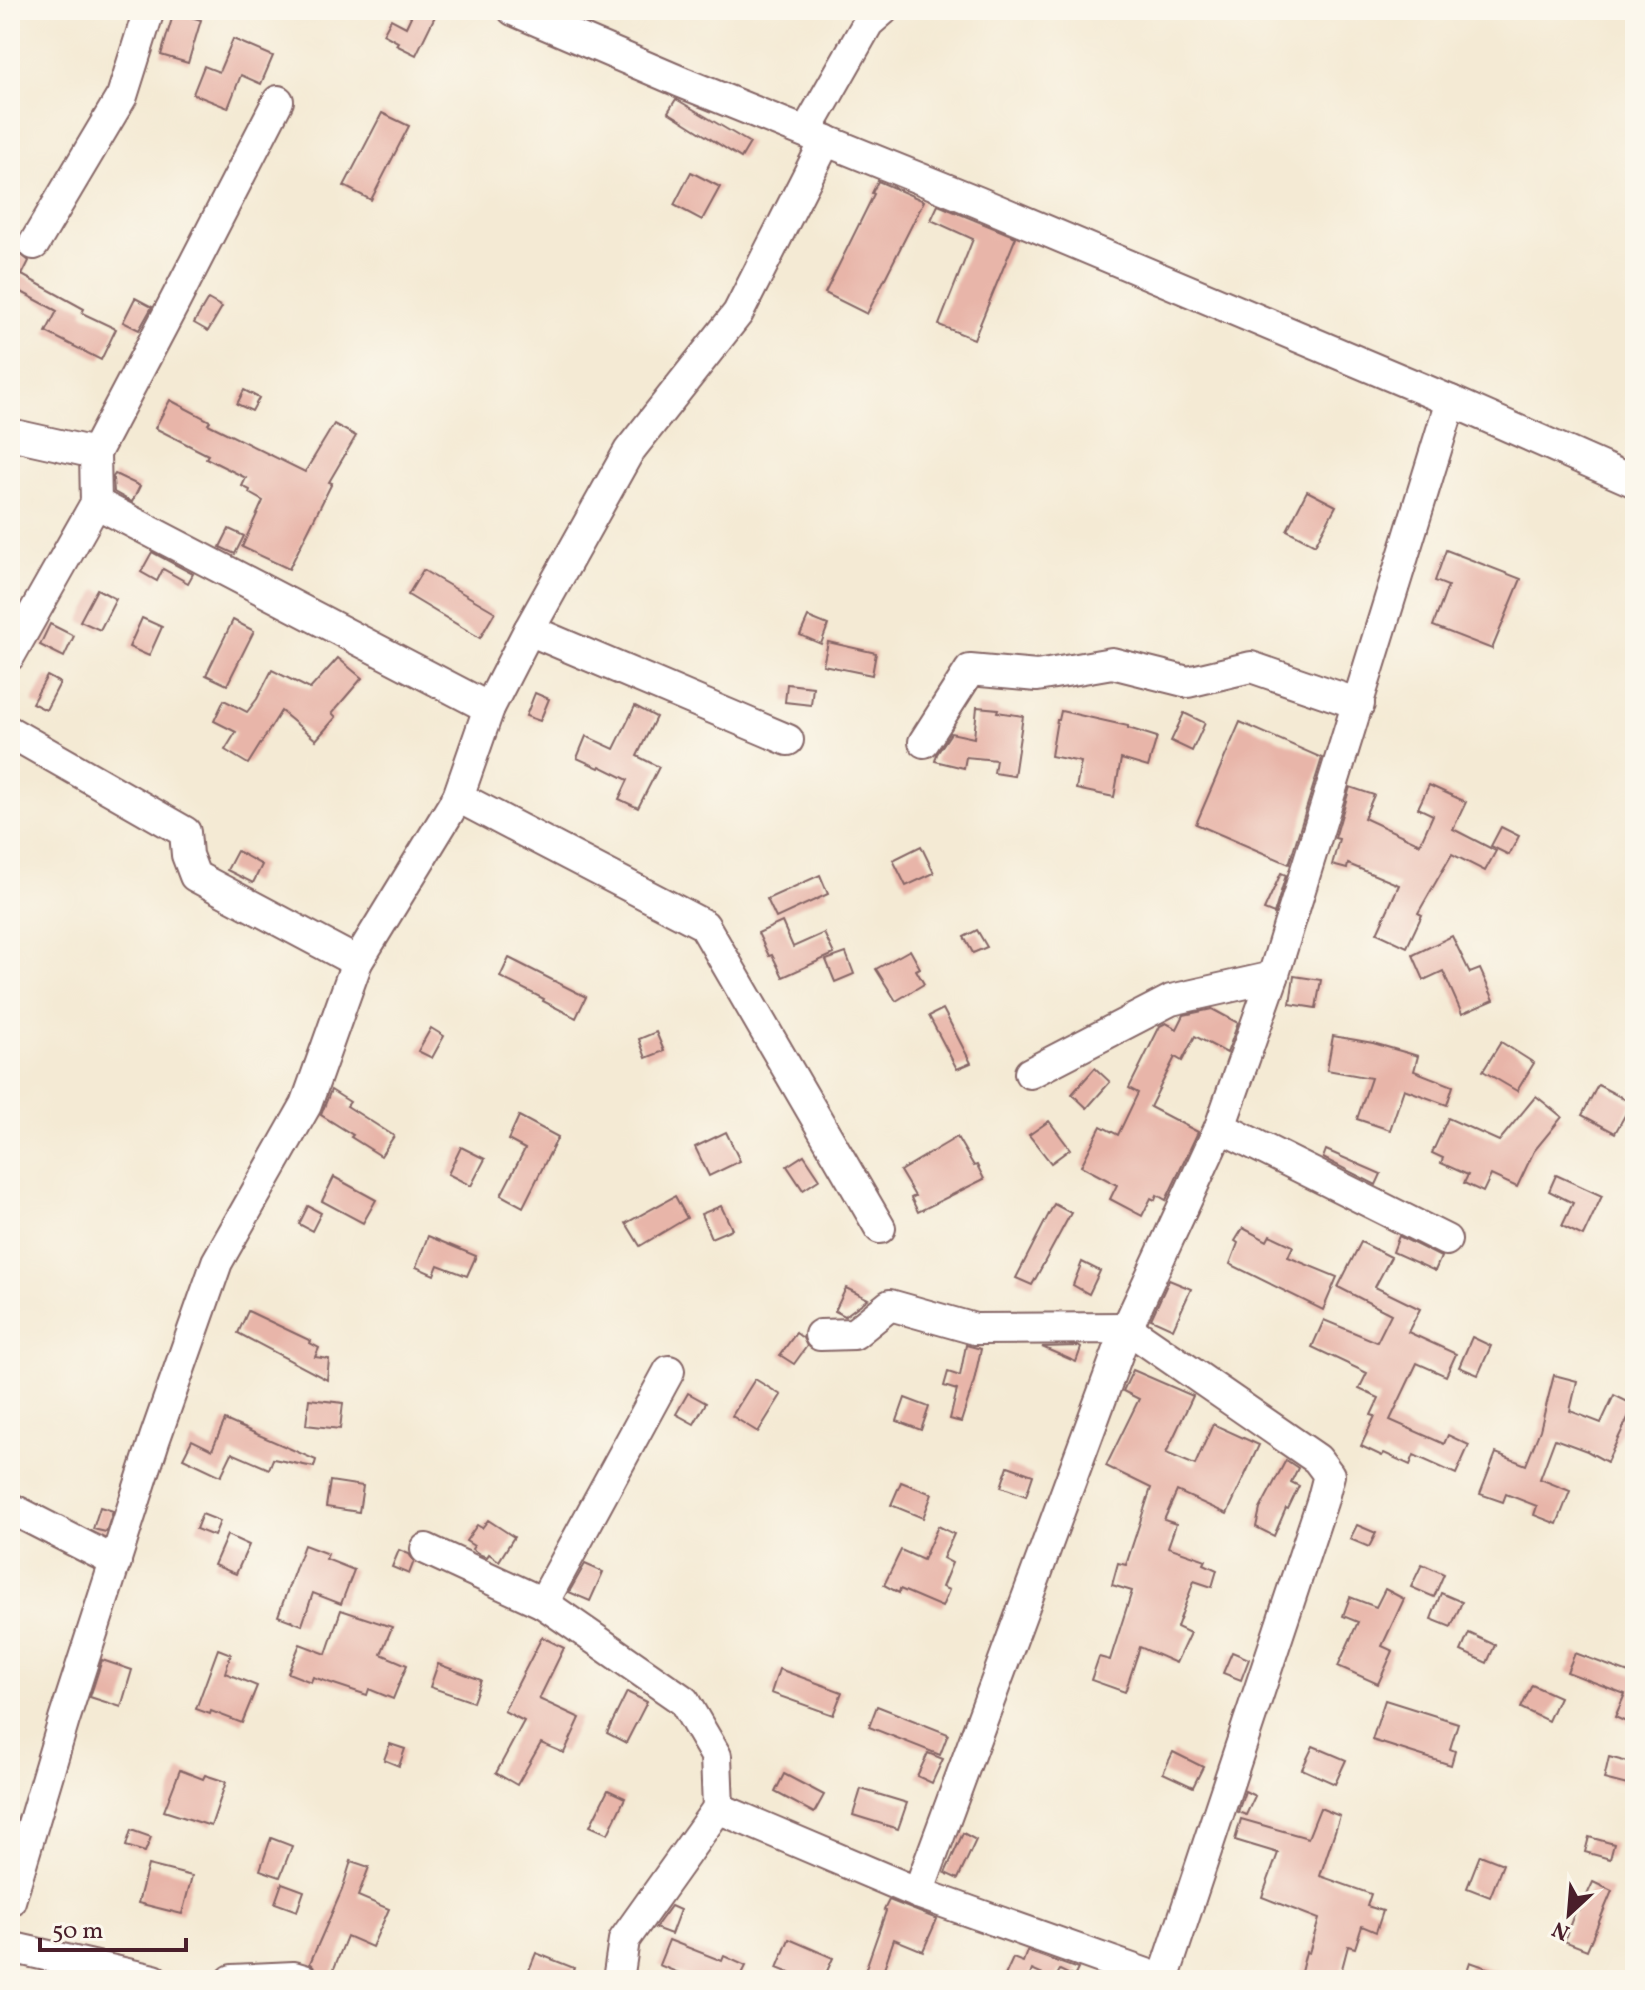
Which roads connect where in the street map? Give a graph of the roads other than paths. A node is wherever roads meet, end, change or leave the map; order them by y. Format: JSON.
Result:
{"nodes":[{"id":1,"x":149,"y":10,"type":"edge"},
{"id":2,"x":513,"y":10,"type":"edge"},
{"id":3,"x":873,"y":14,"type":"edge"},
{"id":4,"x":278,"y":101,"type":"dead end"},
{"id":5,"x":816,"y":136,"type":"junction"},
{"id":6,"x":34,"y":244,"type":"dead end"},
{"id":7,"x":1451,"y":401,"type":"junction"},
{"id":8,"x":10,"y":434,"type":"edge"},
{"id":9,"x":95,"y":453,"type":"junction"},
{"id":10,"x":1635,"y":482,"type":"edge"},
{"id":11,"x":96,"y":503,"type":"junction"},
{"id":12,"x":529,"y":630,"type":"junction"},
{"id":13,"x":10,"y":655,"type":"edge"},
{"id":14,"x":1359,"y":704,"type":"junction"},
{"id":15,"x":489,"y":708,"type":"junction"},
{"id":16,"x":10,"y":732,"type":"edge"},
{"id":17,"x":788,"y":740,"type":"dead end"},
{"id":18,"x":924,"y":742,"type":"dead end"},
{"id":19,"x":458,"y":797,"type":"junction"},
{"id":20,"x":357,"y":962,"type":"junction"},
{"id":21,"x":1273,"y":977,"type":"junction"},
{"id":22,"x":1030,"y":1073,"type":"dead end"},
{"id":23,"x":1220,"y":1127,"type":"junction"},
{"id":24,"x":880,"y":1228,"type":"dead end"},
{"id":25,"x":1446,"y":1240,"type":"dead end"},
{"id":26,"x":1127,"y":1328,"type":"junction"},
{"id":27,"x":820,"y":1335,"type":"dead end"},
{"id":28,"x":669,"y":1371,"type":"dead end"},
{"id":29,"x":10,"y":1508,"type":"edge"},
{"id":30,"x":426,"y":1549,"type":"dead end"},
{"id":31,"x":116,"y":1562,"type":"junction"},
{"id":32,"x":543,"y":1603,"type":"junction"},
{"id":33,"x":718,"y":1808,"type":"junction"},
{"id":34,"x":918,"y":1893,"type":"junction"},
{"id":35,"x":10,"y":1901,"type":"edge"},
{"id":36,"x":10,"y":1947,"type":"edge"},
{"id":37,"x":154,"y":1980,"type":"edge"},
{"id":38,"x":232,"y":1980,"type":"edge"},
{"id":39,"x":304,"y":1980,"type":"edge"},
{"id":40,"x":618,"y":1980,"type":"edge"},
{"id":41,"x":1163,"y":1980,"type":"edge"}],
"edges":[{"from":1,"to":6,"type":"street"},
{"from":2,"to":5,"type":"street"},
{"from":3,"to":5,"type":"street"},
{"from":4,"to":9,"type":"street"},
{"from":5,"to":7,"type":"street"},
{"from":5,"to":12,"type":"street"},
{"from":7,"to":10,"type":"street"},
{"from":7,"to":14,"type":"street"},
{"from":8,"to":9,"type":"street"},
{"from":9,"to":11,"type":"street"},
{"from":11,"to":13,"type":"street"},
{"from":11,"to":15,"type":"street"},
{"from":12,"to":15,"type":"street"},
{"from":12,"to":17,"type":"street"},
{"from":14,"to":18,"type":"street"},
{"from":14,"to":21,"type":"street"},
{"from":15,"to":19,"type":"street"},
{"from":16,"to":20,"type":"street"},
{"from":19,"to":20,"type":"street"},
{"from":19,"to":24,"type":"street"},
{"from":20,"to":31,"type":"street"},
{"from":21,"to":22,"type":"street"},
{"from":21,"to":23,"type":"street"},
{"from":23,"to":25,"type":"street"},
{"from":23,"to":26,"type":"street"},
{"from":26,"to":27,"type":"street"},
{"from":26,"to":34,"type":"street"},
{"from":26,"to":41,"type":"street"},
{"from":28,"to":32,"type":"street"},
{"from":29,"to":31,"type":"street"},
{"from":30,"to":32,"type":"street"},
{"from":31,"to":35,"type":"street"},
{"from":32,"to":33,"type":"street"},
{"from":33,"to":34,"type":"street"},
{"from":33,"to":40,"type":"street"},
{"from":34,"to":41,"type":"street"},
{"from":36,"to":37,"type":"street"},
{"from":38,"to":39,"type":"street"}]}
